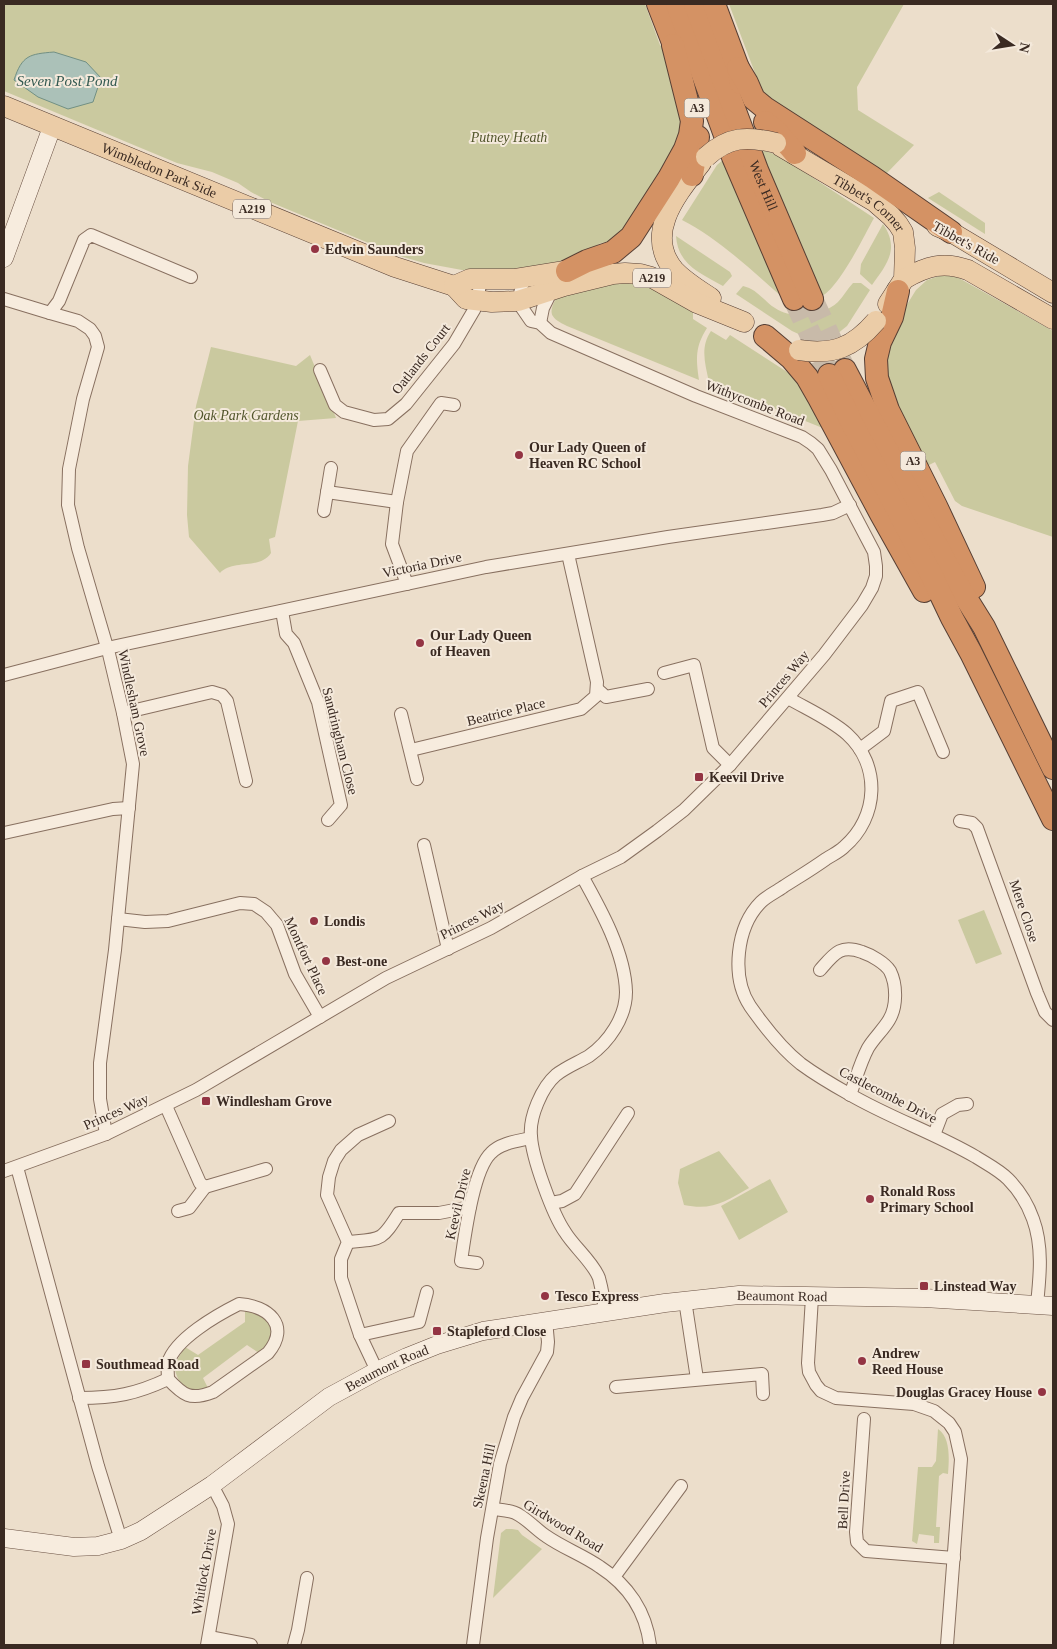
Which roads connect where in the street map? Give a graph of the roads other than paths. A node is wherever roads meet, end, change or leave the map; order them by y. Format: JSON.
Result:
{"nodes":[{"id":1,"x":658,"y":4,"type":"edge"},
{"id":2,"x":677,"y":4,"type":"edge"},
{"id":3,"x":695,"y":4,"type":"edge"},
{"id":4,"x":714,"y":4,"type":"edge"},
{"id":5,"x":673,"y":45,"type":"junction"},
{"id":6,"x":721,"y":71,"type":"junction"},
{"id":7,"x":4,"y":106,"type":"edge"},
{"id":8,"x":52,"y":127,"type":"junction"},
{"id":9,"x":786,"y":148,"type":"junction"},
{"id":10,"x":692,"y":175,"type":"junction"},
{"id":11,"x":875,"y":202,"type":"junction"},
{"id":12,"x":664,"y":220,"type":"junction"},
{"id":13,"x":951,"y":232,"type":"junction"},
{"id":14,"x":4,"y":258,"type":"edge"},
{"id":15,"x":567,"y":271,"type":"junction"},
{"id":16,"x":190,"y":276,"type":"dead end"},
{"id":17,"x":524,"y":278,"type":"junction"},
{"id":18,"x":481,"y":280,"type":"junction"},
{"id":19,"x":901,"y":285,"type":"junction"},
{"id":20,"x":454,"y":286,"type":"junction"},
{"id":21,"x":552,"y":290,"type":"junction"},
{"id":22,"x":1053,"y":293,"type":"edge"},
{"id":23,"x":4,"y":299,"type":"edge"},
{"id":24,"x":803,"y":299,"type":"tunnel mouth"},
{"id":25,"x":478,"y":301,"type":"junction"},
{"id":26,"x":518,"y":301,"type":"junction"},
{"id":27,"x":50,"y":313,"type":"junction"},
{"id":28,"x":1053,"y":318,"type":"edge"},
{"id":29,"x":744,"y":322,"type":"junction"},
{"id":30,"x":540,"y":324,"type":"junction"},
{"id":31,"x":766,"y":336,"type":"junction"},
{"id":32,"x":320,"y":370,"type":"dead end"},
{"id":33,"x":837,"y":372,"type":"tunnel mouth"},
{"id":34,"x":454,"y":405,"type":"dead end"},
{"id":35,"x":862,"y":422,"type":"junction"},
{"id":36,"x":331,"y":468,"type":"dead end"},
{"id":37,"x":327,"y":492,"type":"junction"},
{"id":38,"x":397,"y":502,"type":"junction"},
{"id":39,"x":850,"y":505,"type":"junction"},
{"id":40,"x":324,"y":511,"type":"dead end"},
{"id":41,"x":568,"y":554,"type":"junction"},
{"id":42,"x":407,"y":584,"type":"junction"},
{"id":43,"x":872,"y":588,"type":"joint"},
{"id":44,"x":282,"y":611,"type":"junction"},
{"id":45,"x":952,"y":618,"type":"junction"},
{"id":46,"x":984,"y":626,"type":"junction"},
{"id":47,"x":107,"y":648,"type":"junction"},
{"id":48,"x":664,"y":673,"type":"dead end"},
{"id":49,"x":4,"y":675,"type":"edge"},
{"id":50,"x":597,"y":689,"type":"junction"},
{"id":51,"x":648,"y":689,"type":"dead end"},
{"id":52,"x":788,"y":698,"type":"junction"},
{"id":53,"x":123,"y":713,"type":"junction"},
{"id":54,"x":401,"y":714,"type":"dead end"},
{"id":55,"x":860,"y":749,"type":"junction"},
{"id":56,"x":411,"y":750,"type":"junction"},
{"id":57,"x":943,"y":752,"type":"dead end"},
{"id":58,"x":730,"y":765,"type":"junction"},
{"id":59,"x":1053,"y":768,"type":"edge"},
{"id":60,"x":417,"y":779,"type":"dead end"},
{"id":61,"x":246,"y":781,"type":"dead end"},
{"id":62,"x":128,"y":808,"type":"junction"},
{"id":63,"x":1053,"y":819,"type":"edge"},
{"id":64,"x":328,"y":820,"type":"dead end"},
{"id":65,"x":960,"y":821,"type":"dead end"},
{"id":66,"x":4,"y":833,"type":"edge"},
{"id":67,"x":424,"y":845,"type":"dead end"},
{"id":68,"x":582,"y":876,"type":"junction"},
{"id":69,"x":118,"y":919,"type":"junction"},
{"id":70,"x":448,"y":949,"type":"junction"},
{"id":71,"x":820,"y":970,"type":"dead end"},
{"id":72,"x":320,"y":1017,"type":"junction"},
{"id":73,"x":1053,"y":1020,"type":"edge"},
{"id":74,"x":850,"y":1095,"type":"junction"},
{"id":75,"x":967,"y":1104,"type":"dead end"},
{"id":76,"x":166,"y":1106,"type":"junction"},
{"id":77,"x":628,"y":1114,"type":"dead end"},
{"id":78,"x":389,"y":1122,"type":"dead end"},
{"id":79,"x":106,"y":1134,"type":"junction"},
{"id":80,"x":934,"y":1136,"type":"junction"},
{"id":81,"x":531,"y":1138,"type":"junction"},
{"id":82,"x":17,"y":1167,"type":"junction"},
{"id":83,"x":266,"y":1169,"type":"dead end"},
{"id":84,"x":4,"y":1171,"type":"edge"},
{"id":85,"x":205,"y":1187,"type":"junction"},
{"id":86,"x":551,"y":1203,"type":"junction"},
{"id":87,"x":470,"y":1206,"type":"junction"},
{"id":88,"x":178,"y":1211,"type":"dead end"},
{"id":89,"x":348,"y":1242,"type":"junction"},
{"id":90,"x":477,"y":1264,"type":"dead end"},
{"id":91,"x":427,"y":1292,"type":"dead end"},
{"id":92,"x":812,"y":1297,"type":"junction"},
{"id":93,"x":685,"y":1300,"type":"junction"},
{"id":94,"x":1045,"y":1305,"type":"edge"},
{"id":95,"x":605,"y":1312,"type":"junction"},
{"id":96,"x":546,"y":1320,"type":"junction"},
{"id":97,"x":360,"y":1335,"type":"junction"},
{"id":98,"x":377,"y":1371,"type":"junction"},
{"id":99,"x":168,"y":1378,"type":"junction"},
{"id":100,"x":697,"y":1379,"type":"junction"},
{"id":101,"x":616,"y":1387,"type":"dead end"},
{"id":102,"x":763,"y":1394,"type":"dead end"},
{"id":103,"x":80,"y":1398,"type":"junction"},
{"id":104,"x":864,"y":1419,"type":"dead end"},
{"id":105,"x":212,"y":1485,"type":"junction"},
{"id":106,"x":681,"y":1486,"type":"dead end"},
{"id":107,"x":493,"y":1509,"type":"junction"},
{"id":108,"x":4,"y":1538,"type":"edge"},
{"id":109,"x":121,"y":1540,"type":"junction"},
{"id":110,"x":954,"y":1558,"type":"junction"},
{"id":111,"x":614,"y":1576,"type":"junction"},
{"id":112,"x":307,"y":1578,"type":"dead end"},
{"id":113,"x":208,"y":1641,"type":"edge"},
{"id":114,"x":251,"y":1645,"type":"edge"},
{"id":115,"x":294,"y":1645,"type":"edge"},
{"id":116,"x":473,"y":1645,"type":"edge"},
{"id":117,"x":650,"y":1645,"type":"edge"},
{"id":118,"x":947,"y":1645,"type":"edge"}],
"edges":[{"from":1,"to":5,"type":"highway","number":"A3"},
{"from":2,"to":6,"type":"highway","number":"A3"},
{"from":3,"to":6,"type":"highway","number":"A3"},
{"from":4,"to":6,"type":"highway","number":"A3"},
{"from":5,"to":10,"type":"highway","number":"A3"},
{"from":5,"to":15,"type":"highway","number":"A3"},
{"from":6,"to":9,"type":"highway","number":"A3"},
{"from":6,"to":13,"type":"highway"},
{"from":6,"to":24,"type":"highway","name":"West Hill","number":"A3"},
{"from":7,"to":8,"type":"main road","name":"Wimbledon Park Side","number":"A219"},
{"from":8,"to":14,"type":"street"},
{"from":8,"to":20,"type":"main road","name":"Wimbledon Park Side","number":"A219"},
{"from":9,"to":10,"type":"main road","name":"Tibbet's Corner","number":"A219","bridge":true},
{"from":9,"to":11,"type":"main road","name":"Tibbet's Corner","number":"A219"},
{"from":10,"to":12,"type":"main road","name":"Tibbet's Corner","number":"A219"},
{"from":11,"to":13,"type":"main road","name":"Tibbet's Ride","number":"A219"},
{"from":11,"to":19,"type":"main road","name":"Tibbet's Corner","number":"A219"},
{"from":12,"to":15,"type":"main road","number":"A219"},
{"from":12,"to":29,"type":"main road","number":"A219"},
{"from":13,"to":22,"type":"main road","name":"Tibbet's Ride","number":"A219"},
{"from":15,"to":17,"type":"main road","number":"A219"},
{"from":16,"to":27,"type":"street"},
{"from":17,"to":18,"type":"main road","number":"A219"},
{"from":17,"to":26,"type":"street"},
{"from":18,"to":20,"type":"main road","number":"A219"},
{"from":18,"to":25,"type":"street","name":"Oatlands Court"},
{"from":19,"to":28,"type":"main road","name":"Tibbet's Ride"},
{"from":19,"to":31,"type":"main road","number":"A219","bridge":true},
{"from":19,"to":46,"type":"highway","number":"A3"},
{"from":20,"to":25,"type":"main road","number":"A219"},
{"from":21,"to":26,"type":"main road","number":"A219"},
{"from":21,"to":29,"type":"main road","number":"A219"},
{"from":21,"to":30,"type":"street"},
{"from":23,"to":27,"type":"street","name":"Windlesham Grove"},
{"from":25,"to":26,"type":"main road","number":"A219"},
{"from":25,"to":32,"type":"street","name":"Oatlands Court"},
{"from":26,"to":30,"type":"street","name":"Withycombe Road"},
{"from":27,"to":47,"type":"street","name":"Windlesham Grove"},
{"from":29,"to":31,"type":"main road","number":"A219"},
{"from":30,"to":39,"type":"street","name":"Withycombe Road"},
{"from":31,"to":45,"type":"highway","number":"A3"},
{"from":33,"to":35,"type":"highway","number":"A3"},
{"from":34,"to":38,"type":"street"},
{"from":35,"to":45,"type":"highway","number":"A3"},
{"from":35,"to":46,"type":"highway","number":"A3"},
{"from":36,"to":37,"type":"street"},
{"from":37,"to":38,"type":"street"},
{"from":37,"to":40,"type":"street"},
{"from":38,"to":42,"type":"street"},
{"from":39,"to":41,"type":"street","name":"Victoria Drive"},
{"from":39,"to":43,"type":"street","name":"Withycombe Road"},
{"from":41,"to":42,"type":"street","name":"Victoria Drive"},
{"from":41,"to":50,"type":"street"},
{"from":42,"to":44,"type":"street","name":"Victoria Drive"},
{"from":43,"to":52,"type":"street","name":"Princes Way"},
{"from":44,"to":47,"type":"street","name":"Victoria Drive"},
{"from":44,"to":64,"type":"street","name":"Sandringham Close"},
{"from":45,"to":63,"type":"highway","number":"A3"},
{"from":46,"to":59,"type":"highway","number":"A3"},
{"from":47,"to":49,"type":"street","name":"Victoria Drive"},
{"from":47,"to":53,"type":"street","name":"Windlesham Grove"},
{"from":48,"to":58,"type":"street"},
{"from":50,"to":51,"type":"street"},
{"from":50,"to":56,"type":"street","name":"Beatrice Place"},
{"from":52,"to":55,"type":"street","name":"Castlecombe Drive"},
{"from":52,"to":58,"type":"street","name":"Princes Way"},
{"from":53,"to":61,"type":"street"},
{"from":53,"to":62,"type":"street","name":"Windlesham Grove"},
{"from":54,"to":56,"type":"street"},
{"from":55,"to":57,"type":"street"},
{"from":55,"to":74,"type":"street","name":"Castlecombe Drive"},
{"from":56,"to":60,"type":"street"},
{"from":58,"to":68,"type":"street","name":"Princes Way"},
{"from":62,"to":66,"type":"street"},
{"from":62,"to":69,"type":"street","name":"Windlesham Grove"},
{"from":65,"to":73,"type":"street","name":"Mere Close"},
{"from":67,"to":70,"type":"street"},
{"from":68,"to":70,"type":"street","name":"Princes Way"},
{"from":68,"to":81,"type":"street"},
{"from":69,"to":72,"type":"street","name":"Montfort Place"},
{"from":69,"to":79,"type":"street","name":"Windlesham Grove"},
{"from":70,"to":72,"type":"street","name":"Princes Way"},
{"from":71,"to":74,"type":"street"},
{"from":72,"to":76,"type":"street","name":"Princes Way"},
{"from":74,"to":80,"type":"street","name":"Castlecombe Drive"},
{"from":75,"to":80,"type":"street"},
{"from":76,"to":79,"type":"street","name":"Princes Way"},
{"from":76,"to":85,"type":"street"},
{"from":77,"to":86,"type":"street"},
{"from":78,"to":89,"type":"street"},
{"from":79,"to":82,"type":"street","name":"Princes Way"},
{"from":80,"to":94,"type":"street","name":"Castlecombe Drive"},
{"from":81,"to":86,"type":"street"},
{"from":81,"to":87,"type":"street","name":"Keevil Drive"},
{"from":82,"to":84,"type":"street","name":"Princes Way"},
{"from":82,"to":103,"type":"street"},
{"from":83,"to":85,"type":"street"},
{"from":85,"to":88,"type":"street"},
{"from":86,"to":95,"type":"street"},
{"from":87,"to":89,"type":"street"},
{"from":87,"to":90,"type":"street","name":"Keevil Drive"},
{"from":89,"to":97,"type":"street"},
{"from":91,"to":97,"type":"street"},
{"from":92,"to":93,"type":"street","name":"Beaumont Road"},
{"from":92,"to":94,"type":"street","name":"Beaumont Road"},
{"from":92,"to":110,"type":"street"},
{"from":93,"to":95,"type":"street","name":"Beaumont Road"},
{"from":93,"to":100,"type":"street"},
{"from":95,"to":96,"type":"street","name":"Beaumont Road"},
{"from":96,"to":98,"type":"street","name":"Beaumont Road"},
{"from":96,"to":107,"type":"street","name":"Skeena Hill"},
{"from":97,"to":98,"type":"street"},
{"from":98,"to":105,"type":"street","name":"Beaumont Road"},
{"from":99,"to":99,"type":"street"},
{"from":99,"to":103,"type":"street"},
{"from":100,"to":101,"type":"street"},
{"from":100,"to":102,"type":"street"},
{"from":103,"to":109,"type":"street"},
{"from":104,"to":110,"type":"street","name":"Bell Drive"},
{"from":105,"to":109,"type":"street","name":"Beaumont Road"},
{"from":105,"to":113,"type":"street","name":"Whitlock Drive"},
{"from":106,"to":111,"type":"street"},
{"from":107,"to":111,"type":"street","name":"Girdwood Road"},
{"from":107,"to":116,"type":"street","name":"Skeena Hill"},
{"from":108,"to":109,"type":"street","name":"Beaumont Road"},
{"from":110,"to":118,"type":"street"},
{"from":111,"to":117,"type":"street","name":"Girdwood Road"},
{"from":112,"to":115,"type":"street"},
{"from":113,"to":114,"type":"street","name":"Whitlock Drive"}]}
